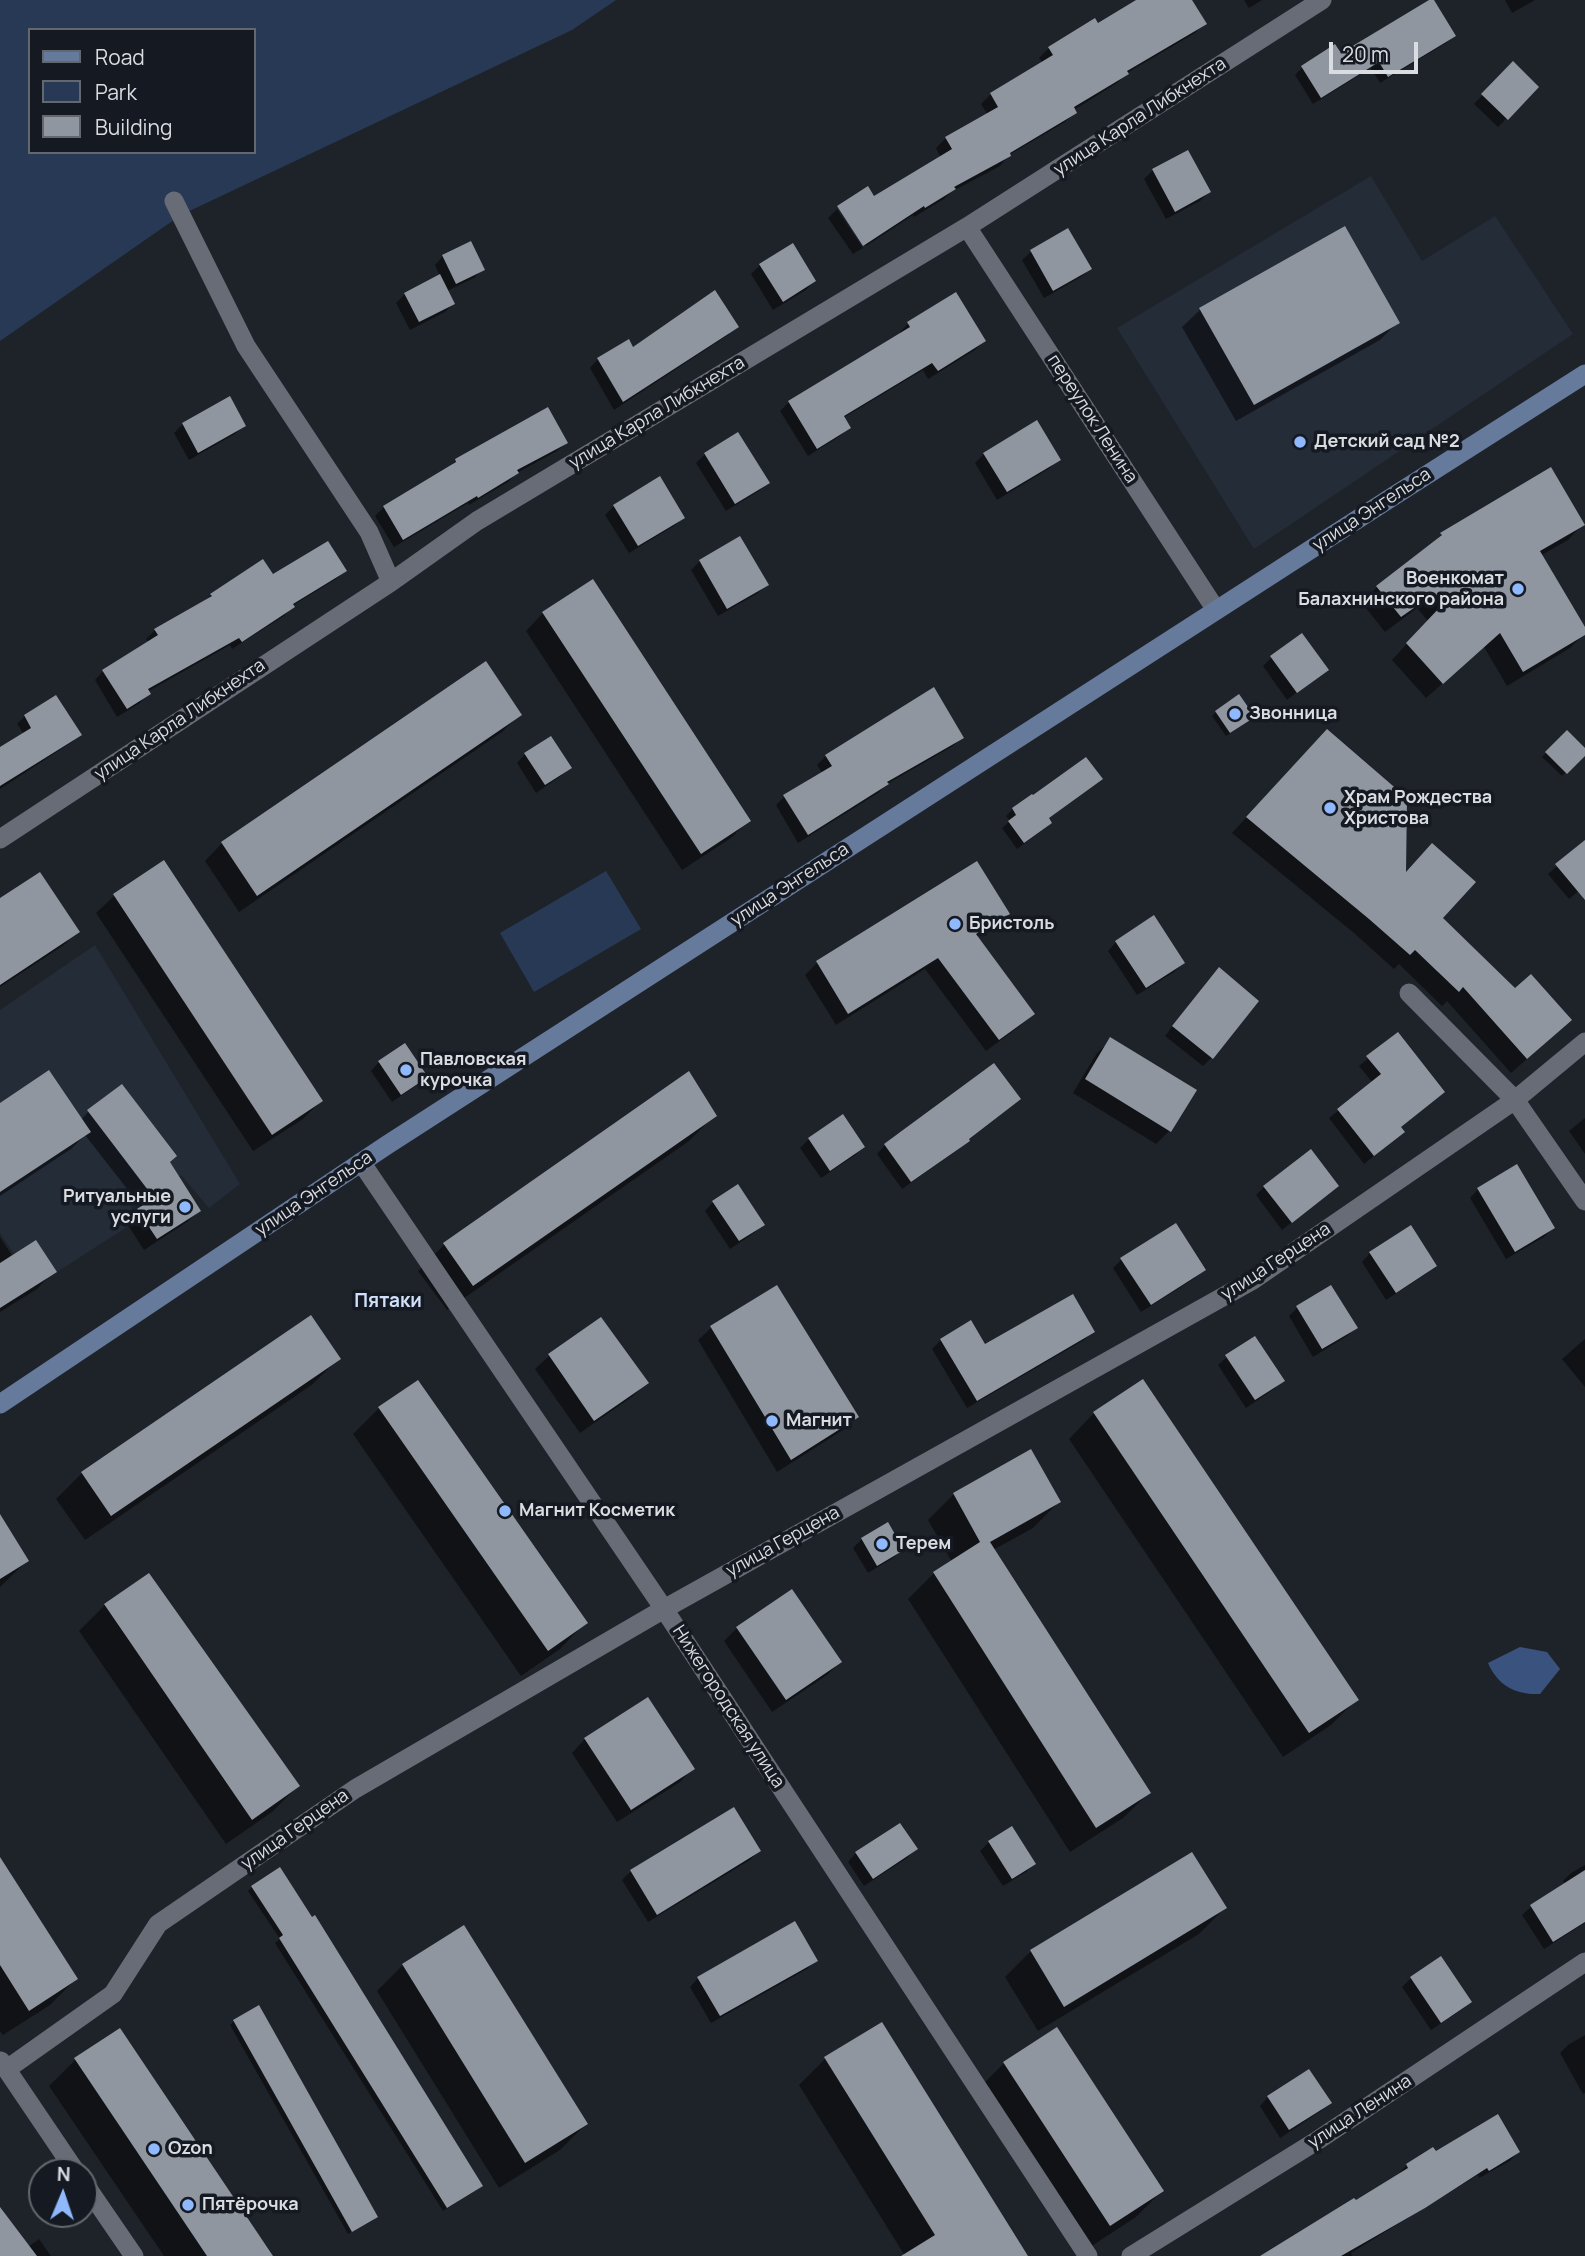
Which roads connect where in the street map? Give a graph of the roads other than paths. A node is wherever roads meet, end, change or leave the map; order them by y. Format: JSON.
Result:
{"nodes":[{"id":1,"x":1322,"y":0,"type":"edge"},
{"id":2,"x":174,"y":201,"type":"dead end"},
{"id":3,"x":967,"y":227,"type":"junction"},
{"id":4,"x":1585,"y":374,"type":"edge"},
{"id":5,"x":391,"y":582,"type":"junction"},
{"id":6,"x":1216,"y":610,"type":"junction"},
{"id":7,"x":0,"y":839,"type":"edge"},
{"id":8,"x":1409,"y":993,"type":"dead end"},
{"id":9,"x":1585,"y":1042,"type":"edge"},
{"id":10,"x":1515,"y":1100,"type":"junction"},
{"id":11,"x":361,"y":1163,"type":"junction"},
{"id":12,"x":1585,"y":1201,"type":"edge"},
{"id":13,"x":0,"y":1404,"type":"edge"},
{"id":14,"x":664,"y":1609,"type":"junction"},
{"id":15,"x":1585,"y":1962,"type":"edge"},
{"id":16,"x":3,"y":2065,"type":"edge"},
{"id":17,"x":66,"y":2158,"type":"edge"},
{"id":18,"x":98,"y":2203,"type":"edge"},
{"id":19,"x":134,"y":2256,"type":"edge"},
{"id":20,"x":1088,"y":2256,"type":"edge"},
{"id":21,"x":1131,"y":2256,"type":"edge"}],
"edges":[{"from":1,"to":3,"type":"street","name":"улица Карла Либкнехта"},
{"from":2,"to":5,"type":"street"},
{"from":3,"to":5,"type":"street","name":"улица Карла Либкнехта"},
{"from":3,"to":6,"type":"street","name":"переулок Ленина"},
{"from":4,"to":6,"type":"main road","name":"улица Энгельса"},
{"from":5,"to":7,"type":"street","name":"улица Карла Либкнехта"},
{"from":6,"to":11,"type":"main road","name":"улица Энгельса"},
{"from":8,"to":10,"type":"street"},
{"from":9,"to":10,"type":"street","name":"улица Герцена"},
{"from":10,"to":12,"type":"street"},
{"from":10,"to":14,"type":"street","name":"улица Герцена"},
{"from":11,"to":13,"type":"main road","name":"улица Энгельса"},
{"from":11,"to":14,"type":"street","name":"Нижегородская улица"},
{"from":14,"to":16,"type":"street","name":"улица Герцена"},
{"from":14,"to":20,"type":"street","name":"Нижегородская улица"},
{"from":15,"to":21,"type":"street","name":"улица Ленина"},
{"from":16,"to":17,"type":"street"},
{"from":18,"to":19,"type":"street"}]}
